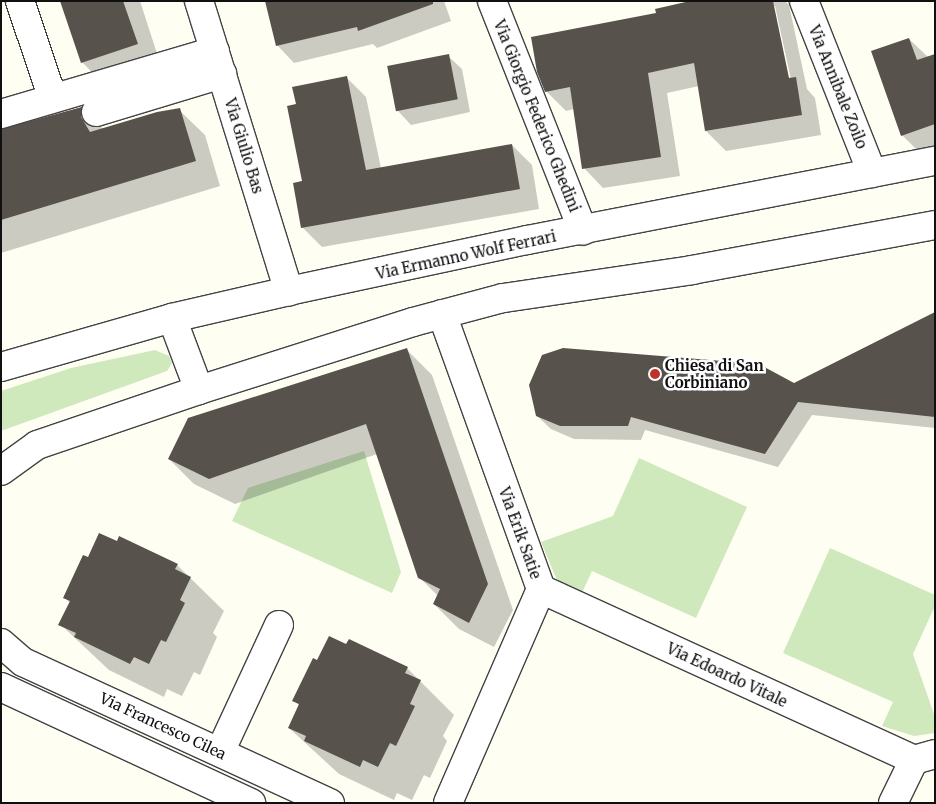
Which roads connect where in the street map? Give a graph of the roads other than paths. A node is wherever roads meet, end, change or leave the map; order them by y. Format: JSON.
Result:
{"nodes":[{"id":1,"x":20,"y":1,"type":"edge"},
{"id":2,"x":199,"y":1,"type":"edge"},
{"id":3,"x":492,"y":1,"type":"edge"},
{"id":4,"x":804,"y":1,"type":"edge"},
{"id":5,"x":218,"y":63,"type":"junction"},
{"id":6,"x":53,"y":99,"type":"junction"},
{"id":7,"x":96,"y":112,"type":"dead end"},
{"id":8,"x":1,"y":114,"type":"edge"},
{"id":9,"x":935,"y":161,"type":"edge"},
{"id":10,"x":872,"y":173,"type":"junction"},
{"id":11,"x":935,"y":225,"type":"edge"},
{"id":12,"x":583,"y":231,"type":"junction"},
{"id":13,"x":289,"y":291,"type":"junction"},
{"id":14,"x":442,"y":314,"type":"junction"},
{"id":15,"x":172,"y":318,"type":"junction"},
{"id":16,"x":1,"y":367,"type":"edge"},
{"id":17,"x":198,"y":390,"type":"junction"},
{"id":18,"x":1,"y":471,"type":"edge"},
{"id":19,"x":541,"y":589,"type":"junction"},
{"id":20,"x":279,"y":625,"type":"dead end"},
{"id":21,"x":1,"y":643,"type":"edge"},
{"id":22,"x":1,"y":687,"type":"edge"},
{"id":23,"x":220,"y":752,"type":"junction"},
{"id":24,"x":924,"y":757,"type":"edge"},
{"id":25,"x":251,"y":803,"type":"edge"},
{"id":26,"x":330,"y":803,"type":"edge"},
{"id":27,"x":448,"y":803,"type":"edge"},
{"id":28,"x":893,"y":803,"type":"edge"}],
"edges":[{"from":1,"to":6,"type":"street"},
{"from":2,"to":5,"type":"street","name":"Via Giulio Bas"},
{"from":3,"to":12,"type":"street","name":"Via Giorgio Federico Ghedini"},
{"from":4,"to":10,"type":"street","name":"Via Annibale Zoilo"},
{"from":5,"to":6,"type":"street"},
{"from":5,"to":7,"type":"street"},
{"from":5,"to":13,"type":"street","name":"Via Giulio Bas"},
{"from":6,"to":8,"type":"street"},
{"from":9,"to":10,"type":"street","name":"Via Ermanno Wolf Ferrari"},
{"from":10,"to":12,"type":"street","name":"Via Ermanno Wolf Ferrari"},
{"from":11,"to":14,"type":"street"},
{"from":12,"to":13,"type":"street","name":"Via Ermanno Wolf Ferrari"},
{"from":13,"to":15,"type":"street","name":"Via Ermanno Wolf Ferrari"},
{"from":14,"to":17,"type":"street"},
{"from":14,"to":19,"type":"street","name":"Via Erik Satie"},
{"from":15,"to":16,"type":"street","name":"Via Ermanno Wolf Ferrari"},
{"from":15,"to":17,"type":"street"},
{"from":17,"to":18,"type":"street"},
{"from":19,"to":24,"type":"street","name":"Via Edoardo Vitale"},
{"from":19,"to":27,"type":"street","name":"Via Erik Satie"},
{"from":20,"to":23,"type":"street"},
{"from":21,"to":23,"type":"street","name":"Via Francesco Cilea"},
{"from":22,"to":25,"type":"street"},
{"from":23,"to":26,"type":"street","name":"Via Francesco Cilea"},
{"from":24,"to":28,"type":"street"}]}
